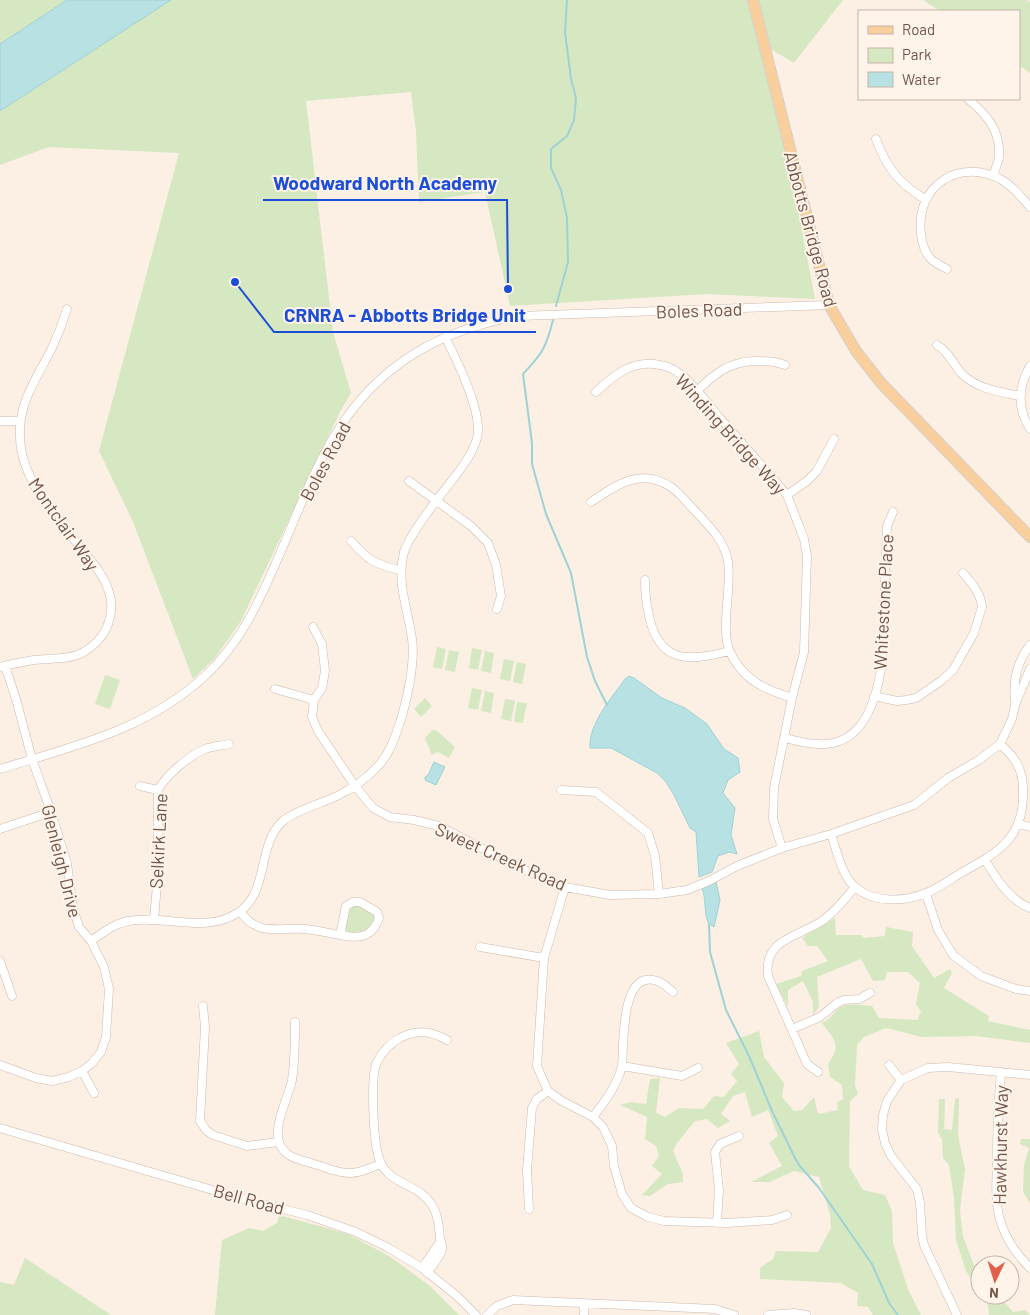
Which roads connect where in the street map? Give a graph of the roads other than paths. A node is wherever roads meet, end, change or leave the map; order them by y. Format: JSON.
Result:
{"nodes":[{"id":1,"x":753,"y":0,"type":"edge"},
{"id":2,"x":969,"y":100,"type":"edge"},
{"id":3,"x":876,"y":139,"type":"dead end"},
{"id":4,"x":993,"y":176,"type":"junction"},
{"id":5,"x":926,"y":200,"type":"junction"},
{"id":6,"x":1030,"y":207,"type":"edge"},
{"id":7,"x":947,"y":269,"type":"dead end"},
{"id":8,"x":829,"y":305,"type":"junction"},
{"id":9,"x":67,"y":309,"type":"dead end"},
{"id":10,"x":445,"y":337,"type":"junction"},
{"id":11,"x":937,"y":345,"type":"dead end"},
{"id":12,"x":785,"y":365,"type":"dead end"},
{"id":13,"x":1030,"y":366,"type":"edge"},
{"id":14,"x":698,"y":391,"type":"junction"},
{"id":15,"x":596,"y":392,"type":"dead end"},
{"id":16,"x":1020,"y":396,"type":"junction"},
{"id":17,"x":0,"y":421,"type":"edge"},
{"id":18,"x":20,"y":421,"type":"junction"},
{"id":19,"x":1030,"y":429,"type":"edge"},
{"id":20,"x":834,"y":439,"type":"dead end"},
{"id":21,"x":409,"y":481,"type":"dead end"},
{"id":22,"x":787,"y":495,"type":"junction"},
{"id":23,"x":436,"y":501,"type":"junction"},
{"id":24,"x":591,"y":502,"type":"dead end"},
{"id":25,"x":893,"y":512,"type":"dead end"},
{"id":26,"x":1030,"y":537,"type":"edge"},
{"id":27,"x":351,"y":541,"type":"dead end"},
{"id":28,"x":400,"y":570,"type":"junction"},
{"id":29,"x":963,"y":573,"type":"dead end"},
{"id":30,"x":645,"y":580,"type":"dead end"},
{"id":31,"x":497,"y":609,"type":"dead end"},
{"id":32,"x":313,"y":627,"type":"dead end"},
{"id":33,"x":1030,"y":645,"type":"edge"},
{"id":34,"x":729,"y":651,"type":"junction"},
{"id":35,"x":2,"y":667,"type":"edge"},
{"id":36,"x":1030,"y":669,"type":"edge"},
{"id":37,"x":275,"y":689,"type":"dead end"},
{"id":38,"x":874,"y":696,"type":"junction"},
{"id":39,"x":792,"y":698,"type":"junction"},
{"id":40,"x":314,"y":700,"type":"junction"},
{"id":41,"x":1015,"y":705,"type":"junction"},
{"id":42,"x":784,"y":738,"type":"junction"},
{"id":43,"x":229,"y":744,"type":"dead end"},
{"id":44,"x":1000,"y":744,"type":"junction"},
{"id":45,"x":32,"y":759,"type":"junction"},
{"id":46,"x":0,"y":769,"type":"edge"},
{"id":47,"x":140,"y":786,"type":"dead end"},
{"id":48,"x":355,"y":786,"type":"junction"},
{"id":49,"x":158,"y":790,"type":"junction"},
{"id":50,"x":561,"y":790,"type":"dead end"},
{"id":51,"x":51,"y":812,"type":"junction"},
{"id":52,"x":1019,"y":824,"type":"junction"},
{"id":53,"x":1030,"y":827,"type":"edge"},
{"id":54,"x":0,"y":829,"type":"edge"},
{"id":55,"x":831,"y":834,"type":"junction"},
{"id":56,"x":782,"y":848,"type":"junction"},
{"id":57,"x":985,"y":860,"type":"junction"},
{"id":58,"x":565,"y":887,"type":"junction"},
{"id":59,"x":855,"y":888,"type":"junction"},
{"id":60,"x":659,"y":894,"type":"junction"},
{"id":61,"x":926,"y":894,"type":"junction"},
{"id":62,"x":1030,"y":908,"type":"edge"},
{"id":63,"x":240,"y":911,"type":"junction"},
{"id":64,"x":154,"y":919,"type":"junction"},
{"id":65,"x":340,"y":935,"type":"junction"},
{"id":66,"x":91,"y":941,"type":"junction"},
{"id":67,"x":480,"y":947,"type":"dead end"},
{"id":68,"x":544,"y":958,"type":"junction"},
{"id":69,"x":0,"y":961,"type":"edge"},
{"id":70,"x":1030,"y":991,"type":"edge"},
{"id":71,"x":673,"y":992,"type":"dead end"},
{"id":72,"x":870,"y":993,"type":"dead end"},
{"id":73,"x":12,"y":996,"type":"dead end"},
{"id":74,"x":203,"y":1006,"type":"dead end"},
{"id":75,"x":295,"y":1022,"type":"dead end"},
{"id":76,"x":792,"y":1029,"type":"junction"},
{"id":77,"x":447,"y":1040,"type":"dead end"},
{"id":78,"x":0,"y":1065,"type":"edge"},
{"id":79,"x":889,"y":1065,"type":"dead end"},
{"id":80,"x":622,"y":1066,"type":"junction"},
{"id":81,"x":698,"y":1068,"type":"dead end"},
{"id":82,"x":82,"y":1072,"type":"junction"},
{"id":83,"x":818,"y":1072,"type":"dead end"},
{"id":84,"x":1001,"y":1072,"type":"junction"},
{"id":85,"x":1030,"y":1075,"type":"edge"},
{"id":86,"x":901,"y":1080,"type":"junction"},
{"id":87,"x":548,"y":1091,"type":"junction"},
{"id":88,"x":94,"y":1093,"type":"dead end"},
{"id":89,"x":593,"y":1117,"type":"junction"},
{"id":90,"x":0,"y":1128,"type":"edge"},
{"id":91,"x":739,"y":1136,"type":"dead end"},
{"id":92,"x":278,"y":1142,"type":"junction"},
{"id":93,"x":381,"y":1164,"type":"junction"},
{"id":94,"x":529,"y":1209,"type":"dead end"},
{"id":95,"x":787,"y":1215,"type":"dead end"},
{"id":96,"x":717,"y":1223,"type":"junction"},
{"id":97,"x":1030,"y":1268,"type":"edge"},
{"id":98,"x":425,"y":1270,"type":"junction"},
{"id":99,"x":584,"y":1303,"type":"junction"},
{"id":100,"x":476,"y":1315,"type":"edge"},
{"id":101,"x":487,"y":1315,"type":"edge"},
{"id":102,"x":584,"y":1315,"type":"edge"},
{"id":103,"x":734,"y":1315,"type":"edge"},
{"id":104,"x":768,"y":1315,"type":"edge"},
{"id":105,"x":806,"y":1315,"type":"edge"},
{"id":106,"x":957,"y":1315,"type":"edge"}],
"edges":[{"from":1,"to":8,"type":"main road","name":"Abbotts Bridge Road"},
{"from":2,"to":4,"type":"street"},
{"from":3,"to":5,"type":"street"},
{"from":4,"to":5,"type":"street"},
{"from":4,"to":6,"type":"street"},
{"from":5,"to":7,"type":"street"},
{"from":8,"to":10,"type":"street","name":"Boles Road"},
{"from":8,"to":26,"type":"main road","name":"Abbotts Bridge Road"},
{"from":9,"to":18,"type":"street","name":"Montclair Way"},
{"from":10,"to":23,"type":"street"},
{"from":10,"to":45,"type":"street","name":"Boles Road"},
{"from":11,"to":16,"type":"street"},
{"from":12,"to":14,"type":"street"},
{"from":13,"to":16,"type":"street"},
{"from":14,"to":15,"type":"street","name":"Winding Bridge Way"},
{"from":14,"to":22,"type":"street","name":"Winding Bridge Way"},
{"from":16,"to":19,"type":"street"},
{"from":17,"to":18,"type":"street"},
{"from":18,"to":35,"type":"street","name":"Montclair Way"},
{"from":20,"to":22,"type":"street"},
{"from":21,"to":23,"type":"street"},
{"from":22,"to":39,"type":"street","name":"Winding Bridge Way"},
{"from":23,"to":28,"type":"street"},
{"from":23,"to":31,"type":"street"},
{"from":24,"to":34,"type":"street"},
{"from":25,"to":38,"type":"street","name":"Whitestone Place"},
{"from":27,"to":28,"type":"street"},
{"from":28,"to":48,"type":"street"},
{"from":29,"to":38,"type":"street"},
{"from":30,"to":34,"type":"street"},
{"from":32,"to":40,"type":"street","name":"Sweet Creek Road"},
{"from":33,"to":41,"type":"street","name":"Sweet Creek Road"},
{"from":34,"to":39,"type":"street"},
{"from":35,"to":45,"type":"street","name":"Glenleigh Drive"},
{"from":36,"to":41,"type":"street","name":"Sweet Creek Road"},
{"from":37,"to":40,"type":"street"},
{"from":38,"to":42,"type":"street","name":"Whitestone Place"},
{"from":39,"to":42,"type":"street","name":"Winding Bridge Way"},
{"from":40,"to":48,"type":"street","name":"Sweet Creek Road"},
{"from":41,"to":44,"type":"street","name":"Sweet Creek Road"},
{"from":42,"to":56,"type":"street","name":"Winding Bridge Way"},
{"from":43,"to":49,"type":"street","name":"Selkirk Lane"},
{"from":44,"to":52,"type":"street"},
{"from":44,"to":55,"type":"street","name":"Sweet Creek Road"},
{"from":45,"to":46,"type":"street","name":"Boles Road"},
{"from":45,"to":51,"type":"street","name":"Glenleigh Drive"},
{"from":47,"to":49,"type":"street"},
{"from":48,"to":58,"type":"street","name":"Sweet Creek Road"},
{"from":48,"to":63,"type":"street"},
{"from":49,"to":64,"type":"street","name":"Selkirk Lane"},
{"from":50,"to":60,"type":"street"},
{"from":51,"to":54,"type":"street"},
{"from":51,"to":66,"type":"street","name":"Glenleigh Drive"},
{"from":52,"to":53,"type":"street"},
{"from":52,"to":57,"type":"street"},
{"from":55,"to":56,"type":"street","name":"Sweet Creek Road"},
{"from":55,"to":59,"type":"street"},
{"from":56,"to":60,"type":"street","name":"Sweet Creek Road"},
{"from":57,"to":61,"type":"street"},
{"from":57,"to":62,"type":"street"},
{"from":58,"to":60,"type":"street","name":"Sweet Creek Road"},
{"from":58,"to":68,"type":"street"},
{"from":59,"to":61,"type":"street"},
{"from":59,"to":76,"type":"street"},
{"from":61,"to":70,"type":"street"},
{"from":63,"to":64,"type":"street"},
{"from":63,"to":65,"type":"street"},
{"from":64,"to":66,"type":"street"},
{"from":65,"to":65,"type":"street"},
{"from":66,"to":82,"type":"street","name":"Glenleigh Drive"},
{"from":67,"to":68,"type":"street"},
{"from":68,"to":87,"type":"street"},
{"from":69,"to":73,"type":"street"},
{"from":71,"to":80,"type":"street"},
{"from":72,"to":76,"type":"street"},
{"from":74,"to":92,"type":"street"},
{"from":75,"to":92,"type":"street"},
{"from":76,"to":83,"type":"street"},
{"from":77,"to":93,"type":"street"},
{"from":78,"to":82,"type":"street","name":"Glenleigh Drive"},
{"from":79,"to":86,"type":"street"},
{"from":80,"to":81,"type":"street"},
{"from":80,"to":89,"type":"street"},
{"from":82,"to":88,"type":"street"},
{"from":84,"to":85,"type":"street"},
{"from":84,"to":86,"type":"street"},
{"from":84,"to":97,"type":"street","name":"Hawkhurst Way"},
{"from":86,"to":106,"type":"street"},
{"from":87,"to":89,"type":"street"},
{"from":87,"to":94,"type":"street"},
{"from":89,"to":96,"type":"street"},
{"from":90,"to":98,"type":"street","name":"Bell Road"},
{"from":91,"to":96,"type":"street"},
{"from":92,"to":93,"type":"street"},
{"from":93,"to":98,"type":"street"},
{"from":95,"to":96,"type":"street"},
{"from":98,"to":100,"type":"street","name":"Bell Road"},
{"from":99,"to":101,"type":"street"},
{"from":99,"to":102,"type":"street"},
{"from":99,"to":103,"type":"street"},
{"from":104,"to":105,"type":"street"}]}
